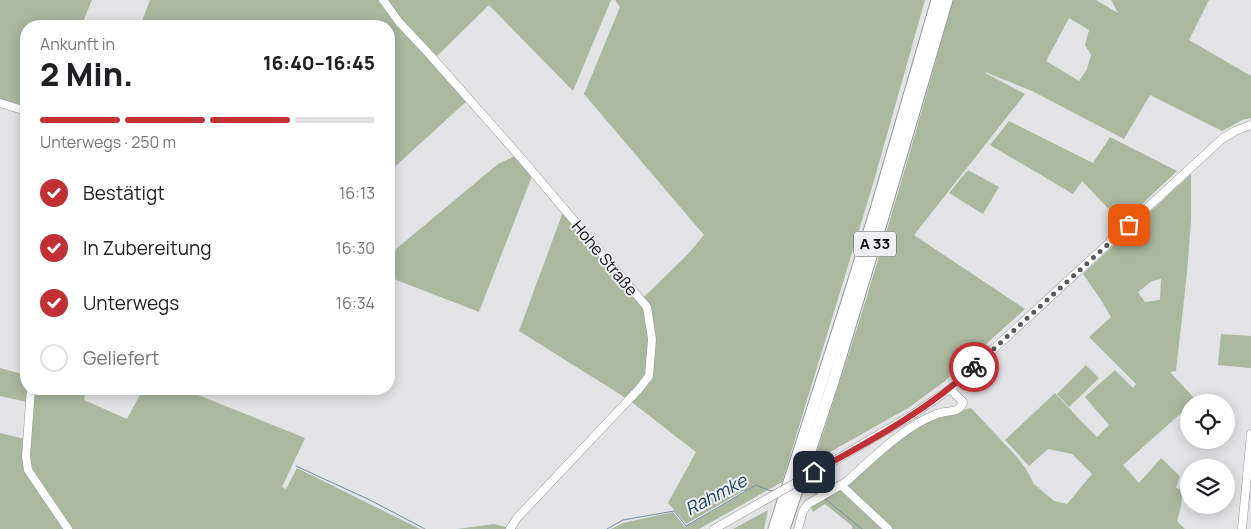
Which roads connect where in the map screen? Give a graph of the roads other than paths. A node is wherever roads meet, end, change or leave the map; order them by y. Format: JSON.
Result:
{"nodes":[{"id":1,"x":382,"y":0,"type":"edge"},
{"id":2,"x":937,"y":0,"type":"edge"},
{"id":3,"x":947,"y":0,"type":"edge"},
{"id":4,"x":0,"y":104,"type":"edge"},
{"id":5,"x":20,"y":109,"type":"edge"},
{"id":6,"x":1251,"y":125,"type":"edge"},
{"id":7,"x":950,"y":389,"type":"junction"},
{"id":8,"x":31,"y":395,"type":"edge"},
{"id":9,"x":1251,"y":434,"type":"edge"},
{"id":10,"x":841,"y":485,"type":"junction"},
{"id":11,"x":792,"y":490,"type":"junction"},
{"id":12,"x":68,"y":529,"type":"edge"},
{"id":13,"x":510,"y":529,"type":"edge"},
{"id":14,"x":714,"y":529,"type":"edge"},
{"id":15,"x":774,"y":529,"type":"edge"},
{"id":16,"x":784,"y":529,"type":"edge"},
{"id":17,"x":798,"y":529,"type":"edge"},
{"id":18,"x":888,"y":529,"type":"edge"},
{"id":19,"x":1242,"y":529,"type":"edge"}],
"edges":[{"from":1,"to":13,"type":"street","name":"Hohe Straße"},
{"from":2,"to":11,"type":"highway","number":"A 33"},
{"from":3,"to":11,"type":"highway","number":"A 33"},
{"from":4,"to":5,"type":"street"},
{"from":6,"to":7,"type":"street"},
{"from":7,"to":10,"type":"street"},
{"from":7,"to":14,"type":"street","bridge":true},
{"from":8,"to":12,"type":"street"},
{"from":9,"to":19,"type":"street"},
{"from":10,"to":17,"type":"street"},
{"from":10,"to":18,"type":"street"},
{"from":11,"to":15,"type":"highway","number":"A 33"},
{"from":11,"to":16,"type":"highway","number":"A 33"}]}
